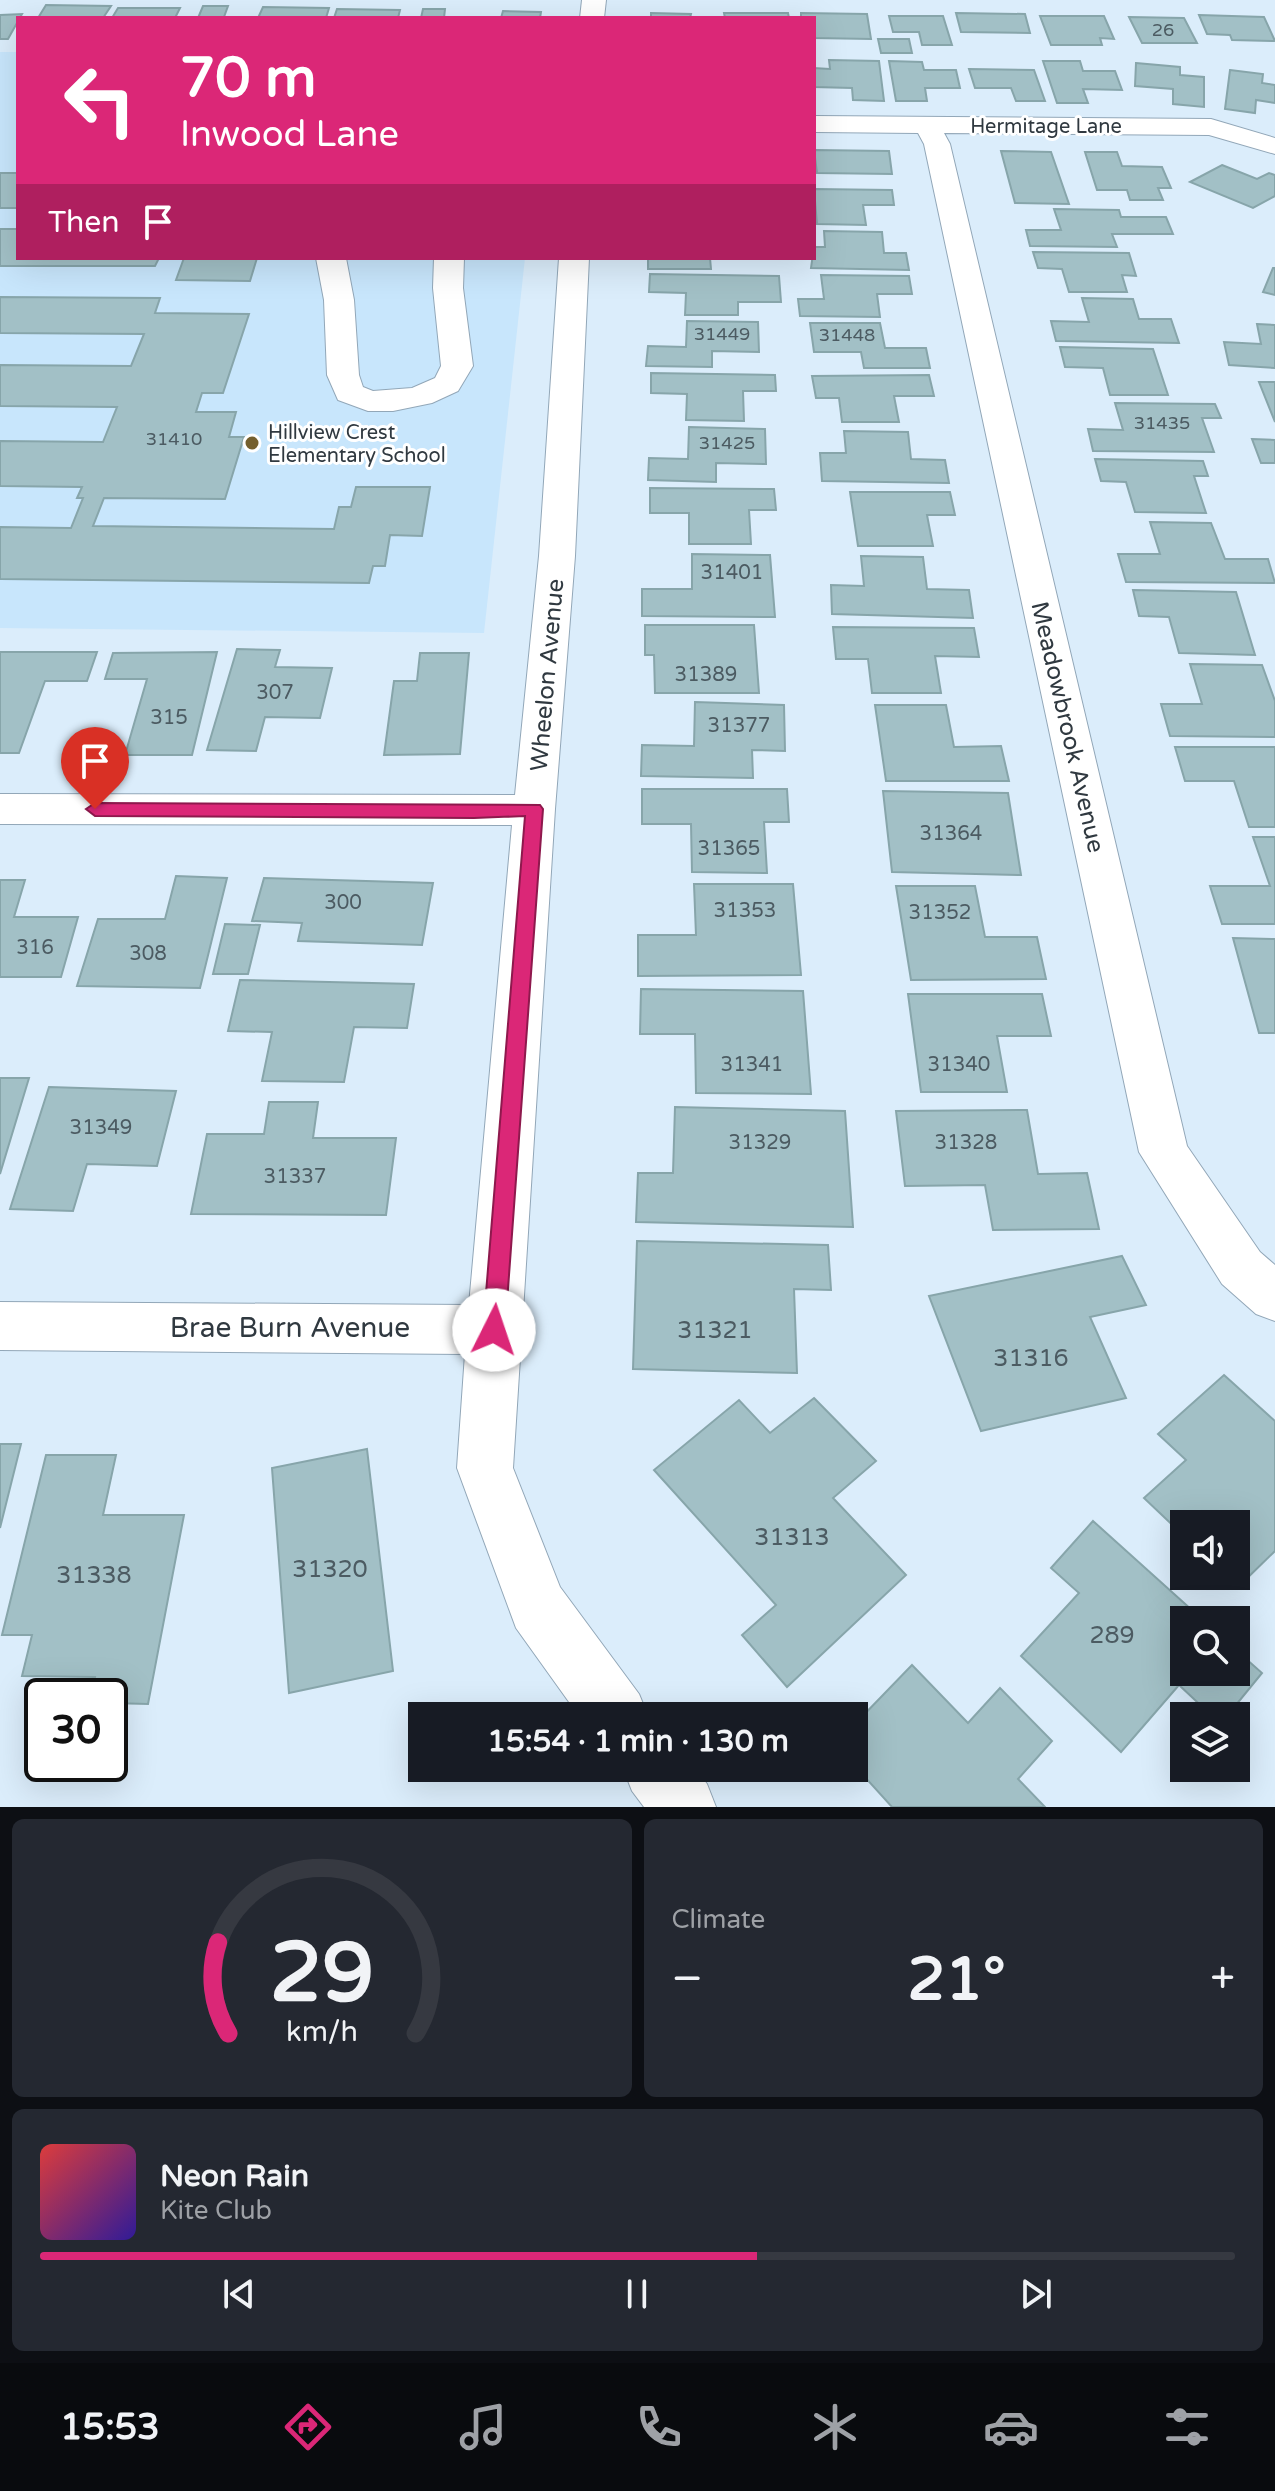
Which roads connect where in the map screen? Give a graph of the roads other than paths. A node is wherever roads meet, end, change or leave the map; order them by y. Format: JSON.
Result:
{"nodes":[{"id":1,"x":816,"y":124,"type":"edge"},
{"id":2,"x":927,"y":125,"type":"junction"},
{"id":3,"x":1275,"y":146,"type":"edge"},
{"id":4,"x":331,"y":260,"type":"edge"},
{"id":5,"x":449,"y":260,"type":"edge"},
{"id":6,"x":574,"y":260,"type":"edge"},
{"id":7,"x":0,"y":809,"type":"edge"},
{"id":8,"x":534,"y":809,"type":"junction"},
{"id":9,"x":1275,"y":1297,"type":"edge"},
{"id":10,"x":0,"y":1326,"type":"edge"},
{"id":11,"x":494,"y":1330,"type":"junction"},
{"id":12,"x":607,"y":1702,"type":"edge"},
{"id":13,"x":665,"y":1782,"type":"edge"},
{"id":14,"x":684,"y":1807,"type":"edge"}],
"edges":[{"from":1,"to":2,"type":"street","name":"Hermitage Lane"},
{"from":2,"to":3,"type":"street","name":"Hermitage Lane"},
{"from":2,"to":9,"type":"street","name":"Meadowbrook Avenue"},
{"from":4,"to":5,"type":"street"},
{"from":6,"to":8,"type":"street","name":"Wheelon Avenue"},
{"from":7,"to":8,"type":"street"},
{"from":8,"to":11,"type":"street","name":"Wheelon Avenue"},
{"from":10,"to":11,"type":"street","name":"Brae Burn Avenue"},
{"from":11,"to":12,"type":"street"},
{"from":13,"to":14,"type":"street"}]}
